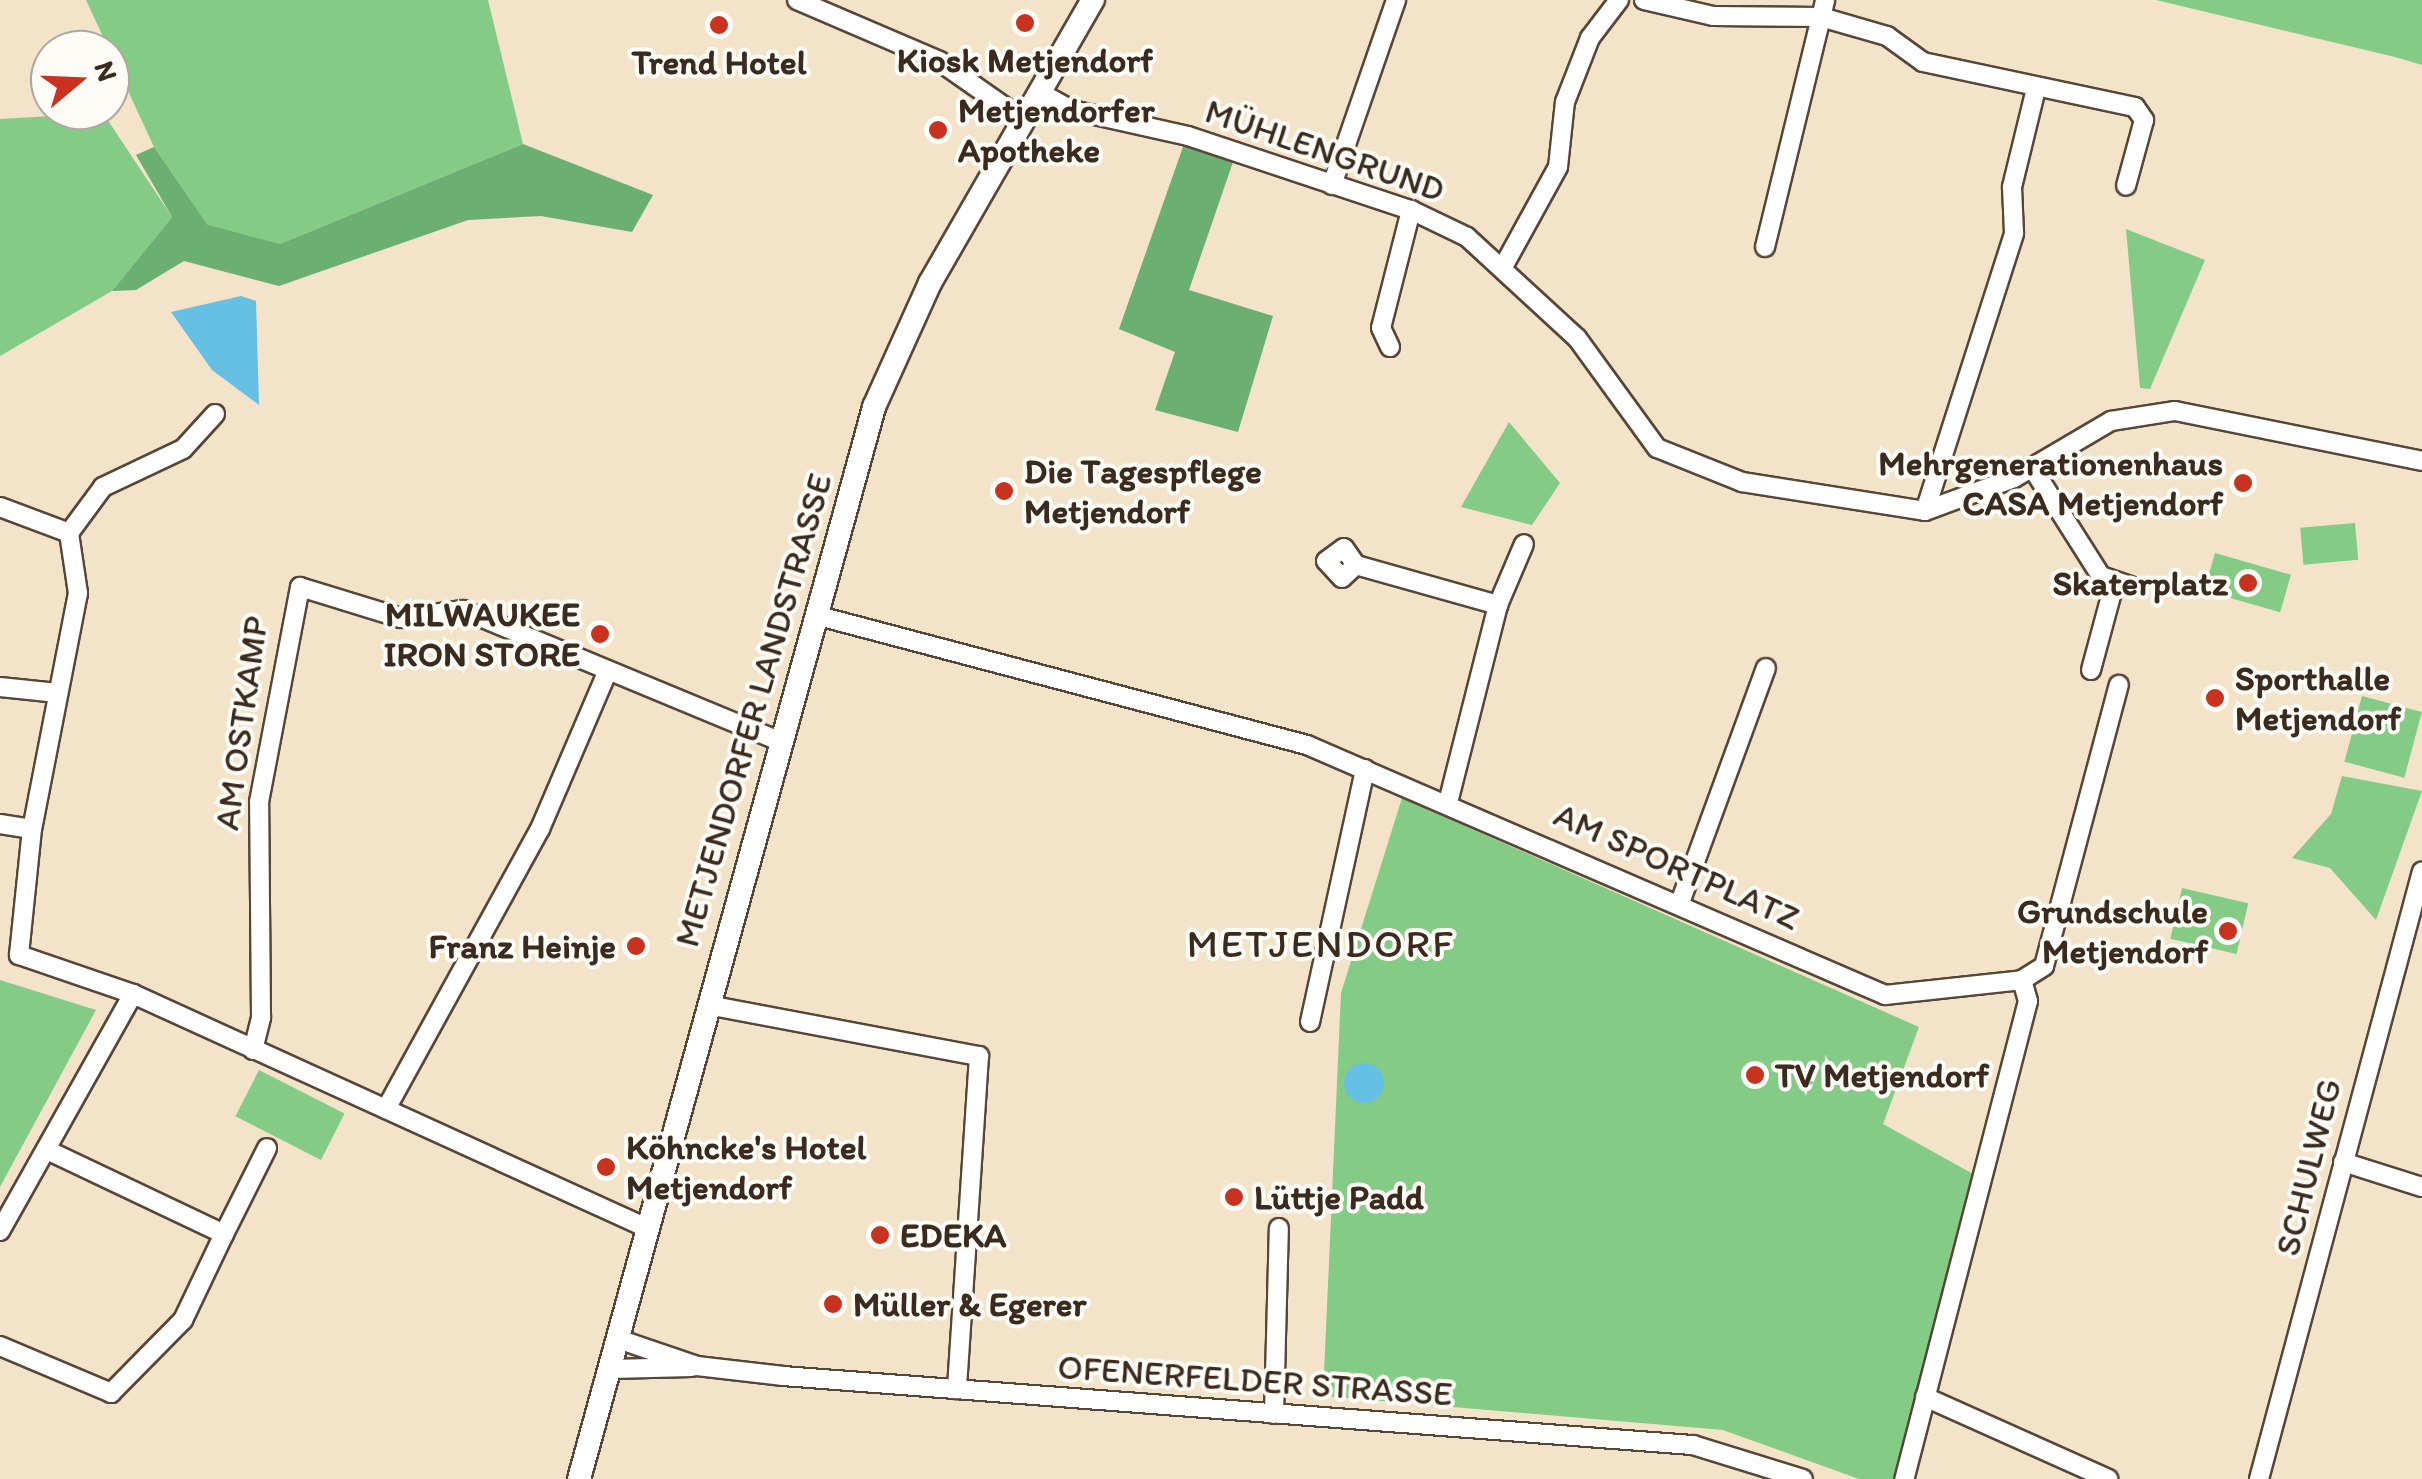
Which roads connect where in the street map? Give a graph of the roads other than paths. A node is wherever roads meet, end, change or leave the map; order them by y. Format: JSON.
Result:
{"nodes":[{"id":1,"x":797,"y":0,"type":"edge"},
{"id":2,"x":1092,"y":0,"type":"edge"},
{"id":3,"x":1396,"y":0,"type":"edge"},
{"id":4,"x":1619,"y":0,"type":"edge"},
{"id":5,"x":1644,"y":0,"type":"edge"},
{"id":6,"x":1823,"y":8,"type":"edge"},
{"id":7,"x":1039,"y":92,"type":"junction"},
{"id":8,"x":2035,"y":93,"type":"junction"},
{"id":9,"x":1022,"y":119,"type":"junction"},
{"id":10,"x":1332,"y":184,"type":"junction"},
{"id":11,"x":2126,"y":186,"type":"dead end"},
{"id":12,"x":1411,"y":210,"type":"junction"},
{"id":13,"x":1765,"y":247,"type":"dead end"},
{"id":14,"x":1503,"y":267,"type":"junction"},
{"id":15,"x":1390,"y":347,"type":"dead end"},
{"id":16,"x":215,"y":414,"type":"dead end"},
{"id":17,"x":2422,"y":461,"type":"edge"},
{"id":18,"x":2033,"y":468,"type":"junction"},
{"id":19,"x":0,"y":508,"type":"edge"},
{"id":20,"x":1925,"y":511,"type":"junction"},
{"id":21,"x":69,"y":534,"type":"junction"},
{"id":22,"x":1524,"y":544,"type":"dead end"},
{"id":23,"x":1356,"y":565,"type":"dead end"},
{"id":24,"x":1498,"y":605,"type":"junction"},
{"id":25,"x":815,"y":615,"type":"junction"},
{"id":26,"x":1766,"y":668,"type":"dead end"},
{"id":27,"x":2091,"y":670,"type":"dead end"},
{"id":28,"x":606,"y":675,"type":"junction"},
{"id":29,"x":2119,"y":685,"type":"dead end"},
{"id":30,"x":0,"y":687,"type":"edge"},
{"id":31,"x":58,"y":693,"type":"junction"},
{"id":32,"x":780,"y":741,"type":"junction"},
{"id":33,"x":1365,"y":769,"type":"junction"},
{"id":34,"x":1448,"y":803,"type":"junction"},
{"id":35,"x":0,"y":824,"type":"edge"},
{"id":36,"x":32,"y":829,"type":"junction"},
{"id":37,"x":2422,"y":871,"type":"edge"},
{"id":38,"x":1681,"y":900,"type":"junction"},
{"id":39,"x":2022,"y":980,"type":"junction"},
{"id":40,"x":134,"y":994,"type":"junction"},
{"id":41,"x":708,"y":1005,"type":"junction"},
{"id":42,"x":1310,"y":1022,"type":"dead end"},
{"id":43,"x":253,"y":1050,"type":"junction"},
{"id":44,"x":386,"y":1110,"type":"junction"},
{"id":45,"x":267,"y":1148,"type":"dead end"},
{"id":46,"x":47,"y":1150,"type":"junction"},
{"id":47,"x":2344,"y":1162,"type":"junction"},
{"id":48,"x":2422,"y":1187,"type":"edge"},
{"id":49,"x":647,"y":1228,"type":"junction"},
{"id":50,"x":1279,"y":1228,"type":"dead end"},
{"id":51,"x":0,"y":1232,"type":"edge"},
{"id":52,"x":224,"y":1234,"type":"junction"},
{"id":53,"x":618,"y":1339,"type":"junction"},
{"id":54,"x":0,"y":1346,"type":"edge"},
{"id":55,"x":697,"y":1366,"type":"junction"},
{"id":56,"x":610,"y":1369,"type":"junction"},
{"id":57,"x":957,"y":1389,"type":"junction"},
{"id":58,"x":1925,"y":1397,"type":"junction"},
{"id":59,"x":1274,"y":1414,"type":"junction"},
{"id":60,"x":579,"y":1479,"type":"edge"},
{"id":61,"x":1803,"y":1479,"type":"edge"},
{"id":62,"x":1904,"y":1479,"type":"edge"},
{"id":63,"x":2108,"y":1479,"type":"edge"},
{"id":64,"x":2259,"y":1479,"type":"edge"}],
"edges":[{"from":1,"to":9,"type":"street"},
{"from":2,"to":7,"type":"main road","name":"METJENDORFER LANDSTRASSE"},
{"from":3,"to":10,"type":"street"},
{"from":4,"to":14,"type":"street"},
{"from":5,"to":6,"type":"street"},
{"from":6,"to":8,"type":"street"},
{"from":6,"to":13,"type":"street"},
{"from":7,"to":9,"type":"main road","name":"METJENDORFER LANDSTRASSE"},
{"from":7,"to":10,"type":"street","name":"MÜHLENGRUND"},
{"from":8,"to":11,"type":"street"},
{"from":8,"to":20,"type":"street"},
{"from":9,"to":25,"type":"main road","name":"METJENDORFER LANDSTRASSE"},
{"from":10,"to":12,"type":"street","name":"MÜHLENGRUND"},
{"from":12,"to":14,"type":"street","name":"MÜHLENGRUND"},
{"from":12,"to":15,"type":"street"},
{"from":14,"to":20,"type":"street","name":"MÜHLENGRUND"},
{"from":16,"to":21,"type":"street"},
{"from":17,"to":18,"type":"street"},
{"from":18,"to":20,"type":"street"},
{"from":18,"to":27,"type":"street"},
{"from":19,"to":21,"type":"street"},
{"from":21,"to":31,"type":"street"},
{"from":22,"to":24,"type":"street"},
{"from":23,"to":24,"type":"street"},
{"from":24,"to":34,"type":"street"},
{"from":25,"to":32,"type":"main road","name":"METJENDORFER LANDSTRASSE"},
{"from":25,"to":33,"type":"street","name":"AM SPORTPLATZ"},
{"from":26,"to":38,"type":"street"},
{"from":28,"to":32,"type":"street","name":"AM OSTKAMP"},
{"from":28,"to":43,"type":"street","name":"AM OSTKAMP"},
{"from":28,"to":44,"type":"street"},
{"from":29,"to":39,"type":"street"},
{"from":30,"to":31,"type":"street"},
{"from":31,"to":36,"type":"street"},
{"from":32,"to":41,"type":"main road","name":"METJENDORFER LANDSTRASSE"},
{"from":33,"to":34,"type":"street","name":"AM SPORTPLATZ"},
{"from":33,"to":42,"type":"street"},
{"from":34,"to":38,"type":"street","name":"AM SPORTPLATZ"},
{"from":35,"to":36,"type":"street"},
{"from":36,"to":40,"type":"street"},
{"from":37,"to":47,"type":"street","name":"SCHULWEG"},
{"from":38,"to":39,"type":"street","name":"AM SPORTPLATZ"},
{"from":39,"to":58,"type":"street"},
{"from":40,"to":43,"type":"street"},
{"from":40,"to":46,"type":"street"},
{"from":41,"to":49,"type":"main road","name":"METJENDORFER LANDSTRASSE"},
{"from":41,"to":57,"type":"street"},
{"from":43,"to":44,"type":"street"},
{"from":44,"to":49,"type":"street"},
{"from":45,"to":52,"type":"street"},
{"from":46,"to":51,"type":"street"},
{"from":46,"to":52,"type":"street"},
{"from":47,"to":48,"type":"street"},
{"from":47,"to":64,"type":"street","name":"SCHULWEG"},
{"from":49,"to":53,"type":"main road","name":"METJENDORFER LANDSTRASSE"},
{"from":50,"to":59,"type":"street"},
{"from":52,"to":54,"type":"street"},
{"from":53,"to":55,"type":"street","name":"OFENERFELDER STRASSE"},
{"from":53,"to":56,"type":"main road","name":"METJENDORFER LANDSTRASSE"},
{"from":55,"to":56,"type":"street","name":"OFENERFELDER STRASSE"},
{"from":55,"to":57,"type":"street","name":"OFENERFELDER STRASSE"},
{"from":56,"to":60,"type":"main road","name":"METJENDORFER LANDSTRASSE"},
{"from":57,"to":59,"type":"street","name":"OFENERFELDER STRASSE"},
{"from":58,"to":62,"type":"street"},
{"from":58,"to":63,"type":"street"},
{"from":59,"to":61,"type":"street","name":"OFENERFELDER STRASSE"}]}
